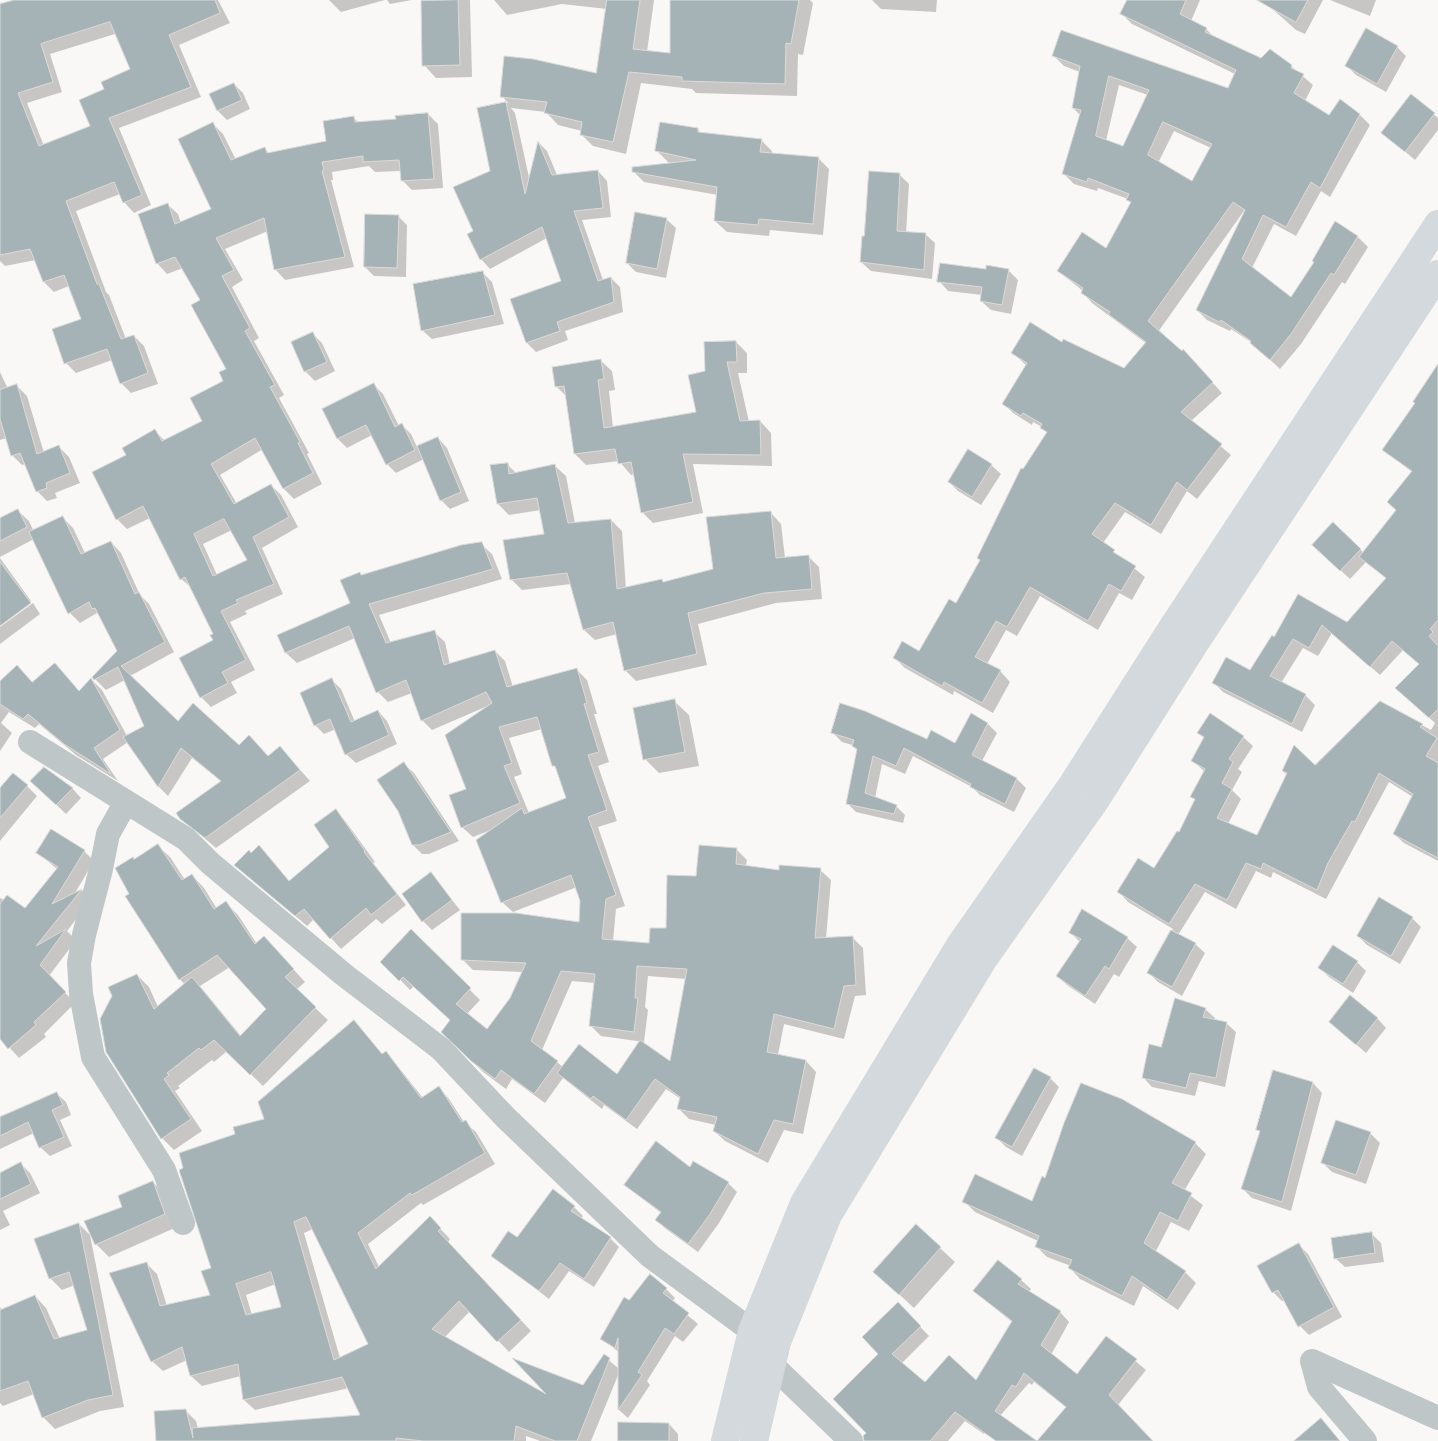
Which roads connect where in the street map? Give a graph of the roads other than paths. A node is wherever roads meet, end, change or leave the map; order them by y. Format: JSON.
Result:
{"nodes":[{"id":1,"x":1438,"y":224,"type":"edge"},
{"id":2,"x":1438,"y":274,"type":"edge"},
{"id":3,"x":30,"y":742,"type":"dead end"},
{"id":4,"x":126,"y":802,"type":"junction"},
{"id":5,"x":183,"y":1222,"type":"dead end"},
{"id":6,"x":752,"y":1331,"type":"junction"},
{"id":7,"x":772,"y":1365,"type":"junction"},
{"id":8,"x":1438,"y":1418,"type":"edge"},
{"id":9,"x":725,"y":1441,"type":"edge"},
{"id":10,"x":754,"y":1441,"type":"edge"},
{"id":11,"x":851,"y":1441,"type":"edge"},
{"id":12,"x":1365,"y":1441,"type":"edge"}],
"edges":[{"from":1,"to":6,"type":"main road"},
{"from":2,"to":7,"type":"main road"},
{"from":3,"to":4,"type":"street"},
{"from":4,"to":5,"type":"street"},
{"from":4,"to":6,"type":"street"},
{"from":6,"to":9,"type":"main road"},
{"from":7,"to":10,"type":"main road"},
{"from":7,"to":11,"type":"street"},
{"from":8,"to":12,"type":"street"}]}
